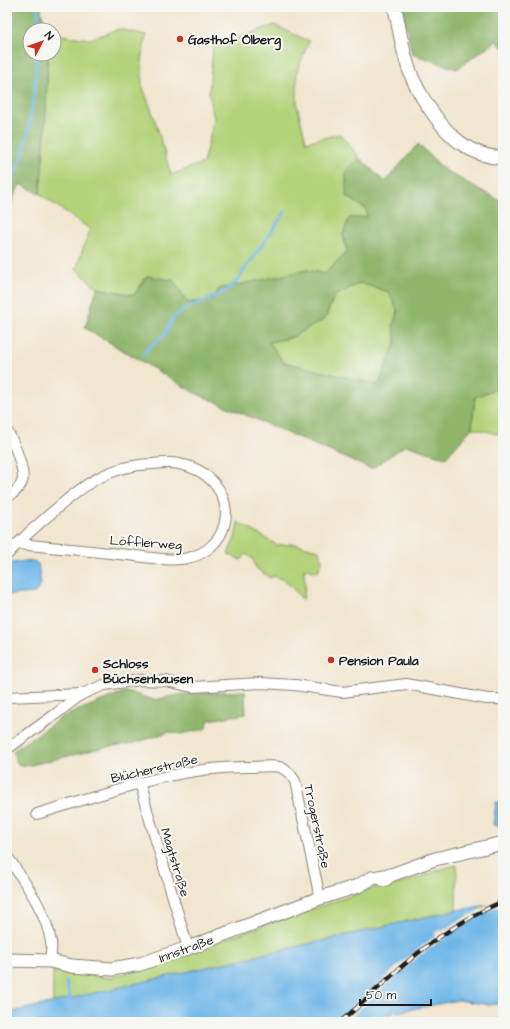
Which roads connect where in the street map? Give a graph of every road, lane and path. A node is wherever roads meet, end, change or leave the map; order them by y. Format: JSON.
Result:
{"nodes":[{"id":1,"x":395,"y":7,"type":"edge"},
{"id":2,"x":503,"y":158,"type":"edge"},
{"id":3,"x":7,"y":431,"type":"edge"},
{"id":4,"x":7,"y":498,"type":"edge"},
{"id":5,"x":16,"y":544,"type":"junction"},
{"id":6,"x":7,"y":555,"type":"edge"},
{"id":7,"x":82,"y":694,"type":"junction"},
{"id":8,"x":7,"y":697,"type":"edge"},
{"id":9,"x":503,"y":699,"type":"edge"},
{"id":10,"x":7,"y":748,"type":"edge"},
{"id":11,"x":280,"y":767,"type":"joint"},
{"id":12,"x":139,"y":783,"type":"junction"},
{"id":13,"x":37,"y":814,"type":"dead end"},
{"id":14,"x":503,"y":843,"type":"edge"},
{"id":15,"x":7,"y":856,"type":"edge"},
{"id":16,"x":320,"y":898,"type":"junction"},
{"id":17,"x":188,"y":948,"type":"junction"},
{"id":18,"x":7,"y":960,"type":"edge"},
{"id":19,"x":50,"y":961,"type":"junction"}],
"edges":[{"from":1,"to":2,"type":"street"},
{"from":3,"to":4,"type":"street"},
{"from":5,"to":5,"type":"street","name":"Löfflerweg"},
{"from":5,"to":6,"type":"street","name":"Löfflerweg"},
{"from":7,"to":8,"type":"street"},
{"from":7,"to":9,"type":"street"},
{"from":7,"to":10,"type":"street"},
{"from":11,"to":12,"type":"street","name":"Blücherstraße"},
{"from":11,"to":16,"type":"street","name":"Trogerstraße"},
{"from":12,"to":13,"type":"street","name":"Blücherstraße"},
{"from":12,"to":17,"type":"street","name":"Magtstraße"},
{"from":14,"to":16,"type":"street","name":"Innstraße"},
{"from":15,"to":19,"type":"street"},
{"from":16,"to":17,"type":"street","name":"Innstraße"},
{"from":17,"to":19,"type":"street","name":"Innstraße"},
{"from":18,"to":19,"type":"street","name":"Innstraße"}]}
